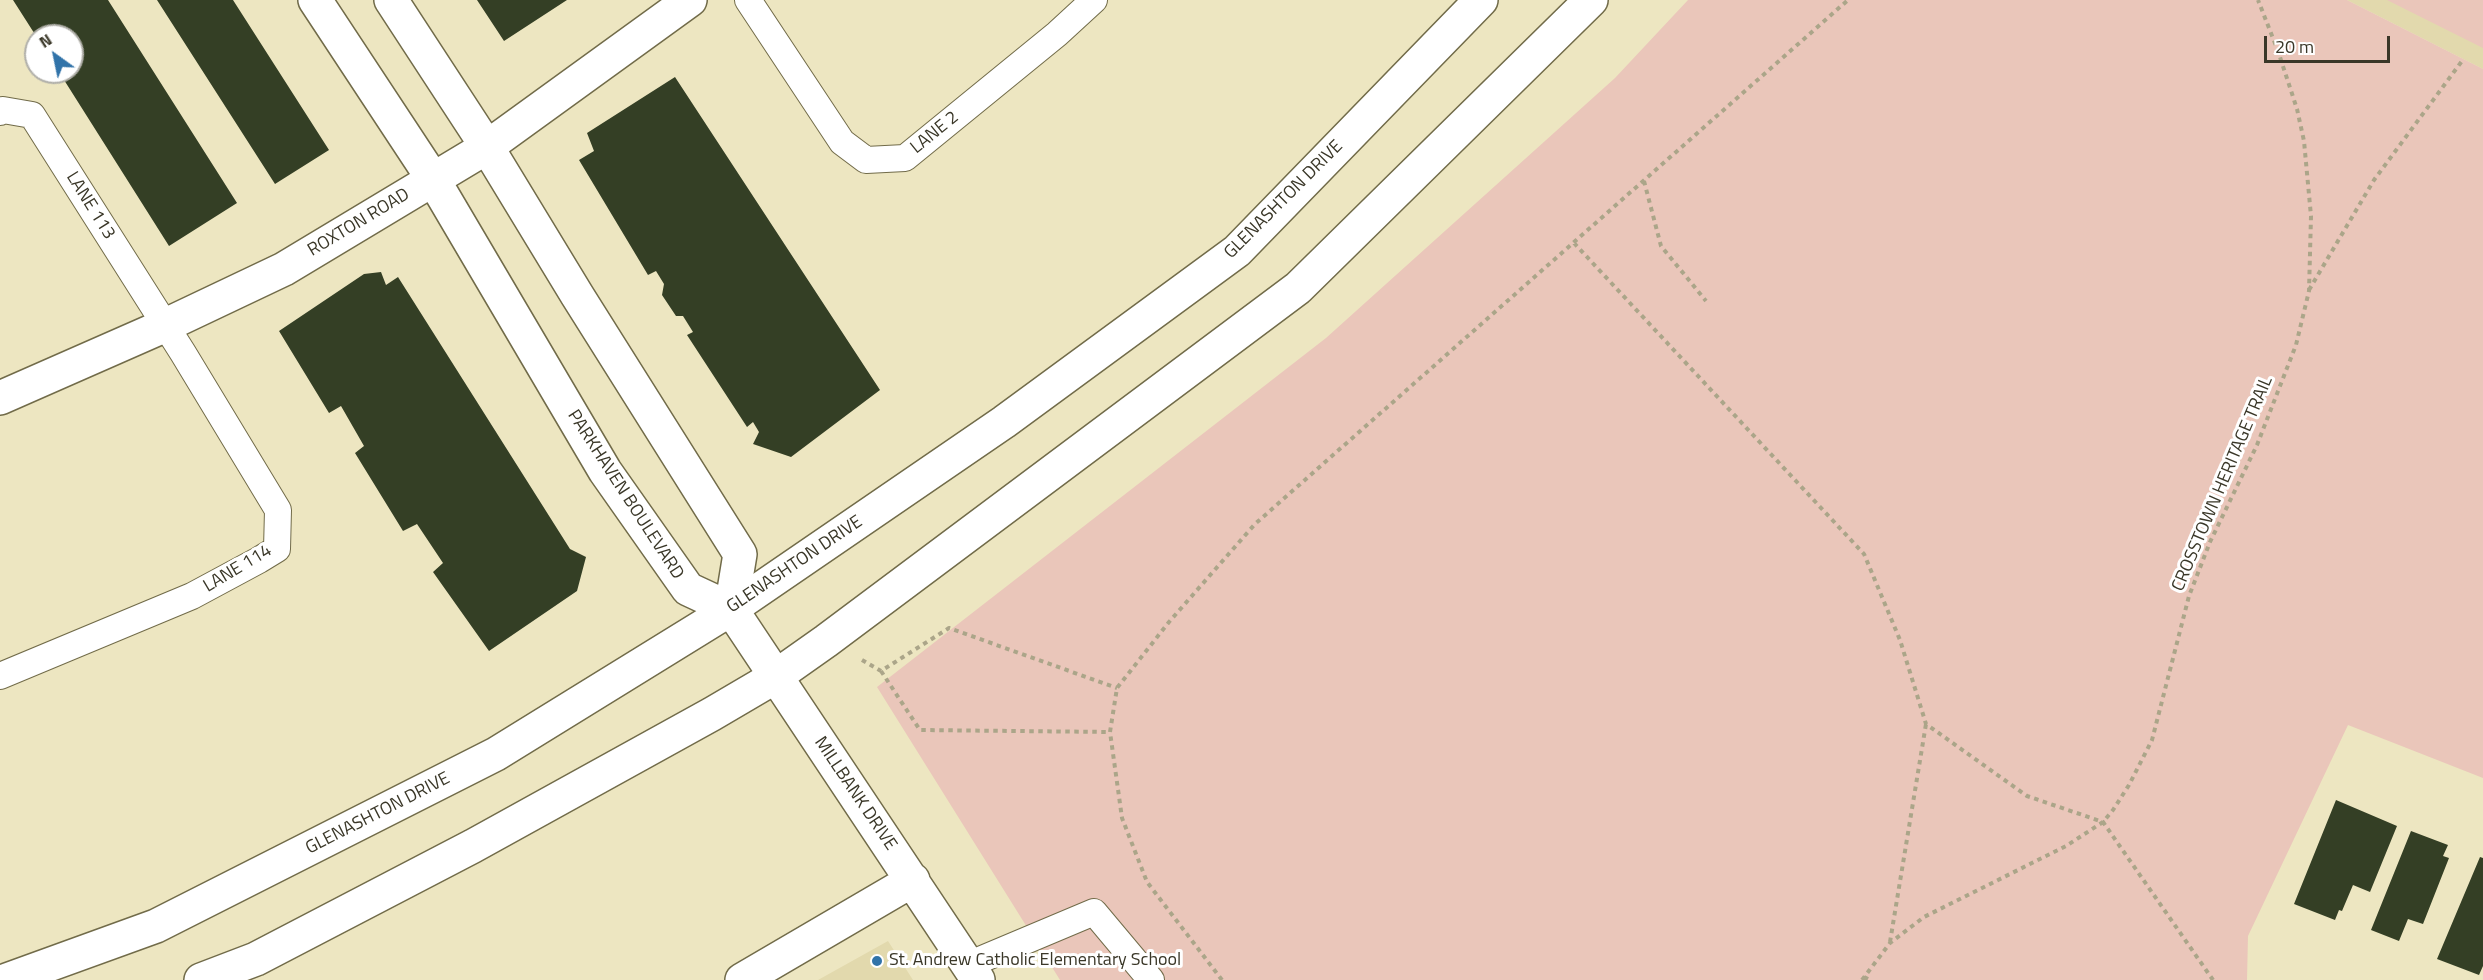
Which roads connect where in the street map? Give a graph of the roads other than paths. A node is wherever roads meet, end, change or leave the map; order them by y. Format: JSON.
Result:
{"nodes":[{"id":1,"x":315,"y":0,"type":"edge"},
{"id":2,"x":391,"y":0,"type":"edge"},
{"id":3,"x":690,"y":0,"type":"edge"},
{"id":4,"x":748,"y":0,"type":"edge"},
{"id":5,"x":1094,"y":0,"type":"edge"},
{"id":6,"x":1481,"y":0,"type":"edge"},
{"id":7,"x":1591,"y":0,"type":"edge"},
{"id":8,"x":0,"y":112,"type":"edge"},
{"id":9,"x":487,"y":147,"type":"junction"},
{"id":10,"x":433,"y":179,"type":"junction"},
{"id":11,"x":166,"y":325,"type":"junction"},
{"id":12,"x":0,"y":398,"type":"edge"},
{"id":13,"x":731,"y":609,"type":"junction"},
{"id":14,"x":0,"y":676,"type":"edge"},
{"id":15,"x":775,"y":676,"type":"junction"},
{"id":16,"x":913,"y":880,"type":"junction"},
{"id":17,"x":973,"y":972,"type":"edge"},
{"id":18,"x":7,"y":980,"type":"edge"},
{"id":19,"x":201,"y":980,"type":"edge"},
{"id":20,"x":742,"y":980,"type":"edge"},
{"id":21,"x":1151,"y":980,"type":"edge"}],
"edges":[{"from":1,"to":10,"type":"street","name":"PARKHAVEN BOULEVARD"},
{"from":2,"to":9,"type":"street"},
{"from":3,"to":9,"type":"street","name":"ROXTON ROAD"},
{"from":4,"to":5,"type":"lane","name":"LANE 2"},
{"from":6,"to":13,"type":"street","name":"GLENASHTON DRIVE"},
{"from":7,"to":15,"type":"street"},
{"from":8,"to":11,"type":"lane","name":"LANE 113"},
{"from":9,"to":10,"type":"street","name":"ROXTON ROAD"},
{"from":9,"to":13,"type":"street"},
{"from":10,"to":11,"type":"street","name":"ROXTON ROAD"},
{"from":10,"to":13,"type":"street","name":"PARKHAVEN BOULEVARD"},
{"from":11,"to":12,"type":"street","name":"ROXTON ROAD"},
{"from":11,"to":14,"type":"lane","name":"LANE 114"},
{"from":13,"to":15,"type":"street","name":"MILLBANK DRIVE"},
{"from":13,"to":18,"type":"street","name":"GLENASHTON DRIVE"},
{"from":15,"to":16,"type":"street","name":"MILLBANK DRIVE"},
{"from":15,"to":19,"type":"street"},
{"from":16,"to":17,"type":"street","name":"MILLBANK DRIVE"},
{"from":16,"to":20,"type":"street"},
{"from":17,"to":21,"type":"lane"}]}
